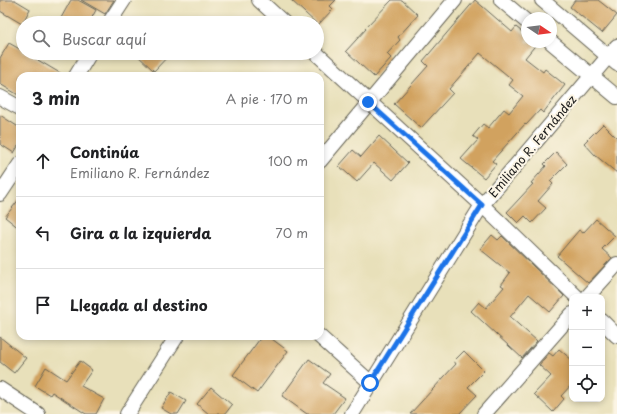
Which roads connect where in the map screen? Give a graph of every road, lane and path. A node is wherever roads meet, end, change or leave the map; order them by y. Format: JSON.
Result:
{"nodes":[{"id":1,"x":124,"y":0,"type":"edge"},
{"id":2,"x":455,"y":0,"type":"edge"},
{"id":3,"x":501,"y":0,"type":"edge"},
{"id":4,"x":542,"y":0,"type":"edge"},
{"id":5,"x":263,"y":1,"type":"edge"},
{"id":6,"x":114,"y":16,"type":"edge"},
{"id":7,"x":277,"y":16,"type":"edge"},
{"id":8,"x":521,"y":17,"type":"edge"},
{"id":9,"x":557,"y":47,"type":"edge"},
{"id":10,"x":614,"y":56,"type":"edge"},
{"id":11,"x":86,"y":60,"type":"edge"},
{"id":12,"x":323,"y":60,"type":"edge"},
{"id":13,"x":78,"y":72,"type":"edge"},
{"id":14,"x":592,"y":76,"type":"junction"},
{"id":15,"x":0,"y":97,"type":"edge"},
{"id":16,"x":617,"y":97,"type":"edge"},
{"id":17,"x":368,"y":102,"type":"junction"},
{"id":18,"x":16,"y":106,"type":"edge"},
{"id":19,"x":324,"y":156,"type":"edge"},
{"id":20,"x":16,"y":170,"type":"edge"},
{"id":21,"x":0,"y":194,"type":"edge"},
{"id":22,"x":482,"y":205,"type":"junction"},
{"id":23,"x":617,"y":264,"type":"edge"},
{"id":24,"x":574,"y":294,"type":"edge"},
{"id":25,"x":590,"y":294,"type":"edge"},
{"id":26,"x":569,"y":317,"type":"edge"},
{"id":27,"x":605,"y":324,"type":"edge"},
{"id":28,"x":617,"y":336,"type":"edge"},
{"id":29,"x":175,"y":340,"type":"edge"},
{"id":30,"x":323,"y":340,"type":"edge"},
{"id":31,"x":370,"y":383,"type":"junction"},
{"id":32,"x":0,"y":389,"type":"edge"},
{"id":33,"x":38,"y":414,"type":"edge"},
{"id":34,"x":127,"y":414,"type":"edge"},
{"id":35,"x":352,"y":414,"type":"edge"},
{"id":36,"x":484,"y":414,"type":"edge"}],
"edges":[{"from":1,"to":6,"type":"street"},
{"from":2,"to":17,"type":"street"},
{"from":3,"to":8,"type":"street"},
{"from":4,"to":10,"type":"street"},
{"from":5,"to":7,"type":"street"},
{"from":9,"to":14,"type":"street"},
{"from":10,"to":14,"type":"street","name":"Emiliano R. Fernández"},
{"from":11,"to":13,"type":"street"},
{"from":12,"to":17,"type":"street"},
{"from":14,"to":16,"type":"street"},
{"from":14,"to":22,"type":"street","name":"Emiliano R. Fernández"},
{"from":15,"to":18,"type":"street"},
{"from":17,"to":19,"type":"street"},
{"from":17,"to":22,"type":"street"},
{"from":20,"to":21,"type":"street"},
{"from":22,"to":24,"type":"street"},
{"from":22,"to":31,"type":"street","name":"Emiliano R. Fernández"},
{"from":23,"to":25,"type":"street"},
{"from":26,"to":36,"type":"street"},
{"from":27,"to":28,"type":"street"},
{"from":29,"to":34,"type":"street"},
{"from":30,"to":31,"type":"street"},
{"from":31,"to":35,"type":"street","name":"Emiliano R. Fernández"},
{"from":32,"to":33,"type":"street"}]}
